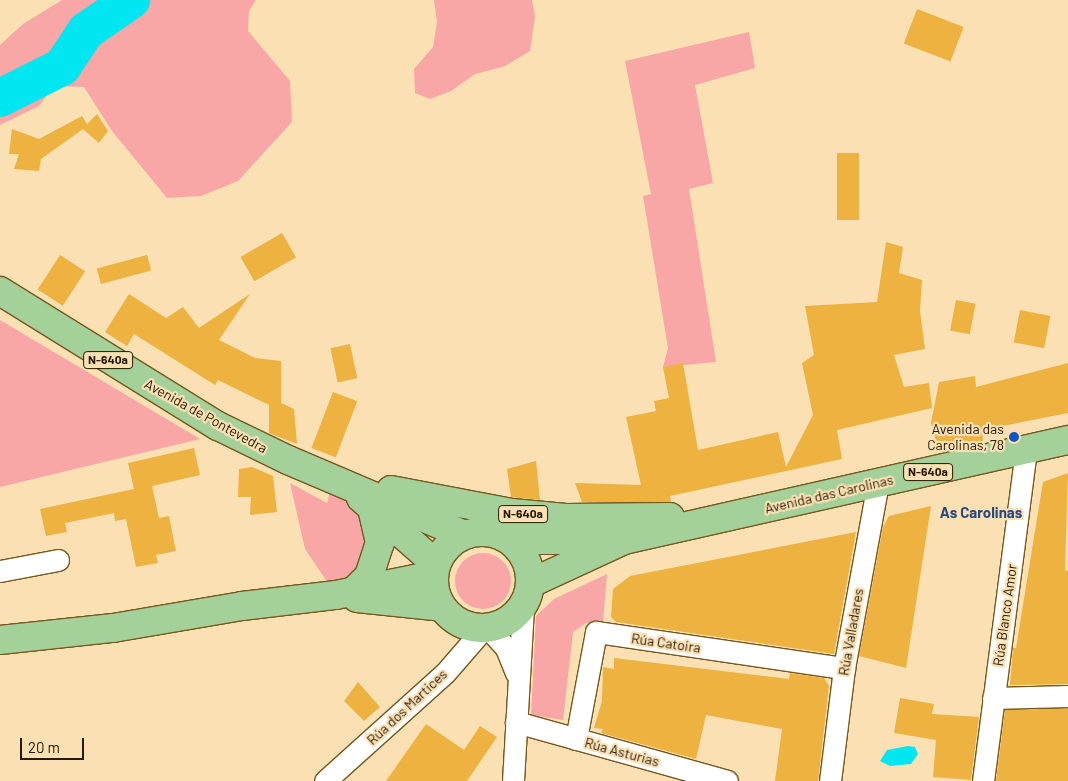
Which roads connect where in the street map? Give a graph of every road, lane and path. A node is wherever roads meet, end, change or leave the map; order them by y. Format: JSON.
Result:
{"nodes":[{"id":1,"x":0,"y":291,"type":"edge"},
{"id":2,"x":1068,"y":440,"type":"edge"},
{"id":3,"x":1026,"y":450,"type":"junction"},
{"id":4,"x":341,"y":481,"type":"junction"},
{"id":5,"x":878,"y":483,"type":"junction"},
{"id":6,"x":372,"y":508,"type":"junction"},
{"id":7,"x":707,"y":521,"type":"junction"},
{"id":8,"x":465,"y":535,"type":"junction"},
{"id":9,"x":510,"y":540,"type":"junction"},
{"id":10,"x":624,"y":540,"type":"junction"},
{"id":11,"x":58,"y":560,"type":"dead end"},
{"id":12,"x":0,"y":570,"type":"edge"},
{"id":13,"x":435,"y":570,"type":"junction"},
{"id":14,"x":345,"y":593,"type":"junction"},
{"id":15,"x":527,"y":595,"type":"junction"},
{"id":16,"x":442,"y":607,"type":"junction"},
{"id":17,"x":486,"y":628,"type":"junction"},
{"id":18,"x":0,"y":640,"type":"edge"},
{"id":19,"x":844,"y":668,"type":"junction"},
{"id":20,"x":519,"y":680,"type":"junction"},
{"id":21,"x":1068,"y":696,"type":"edge"},
{"id":22,"x":993,"y":698,"type":"junction"},
{"id":23,"x":516,"y":722,"type":"junction"},
{"id":24,"x":576,"y":739,"type":"junction"},
{"id":25,"x":325,"y":781,"type":"edge"},
{"id":26,"x":513,"y":781,"type":"edge"},
{"id":27,"x":727,"y":781,"type":"edge"},
{"id":28,"x":830,"y":781,"type":"edge"},
{"id":29,"x":983,"y":781,"type":"edge"}],
"edges":[{"from":1,"to":4,"type":"main road","name":"Avenida de Pontevedra","number":"N-640a"},
{"from":2,"to":3,"type":"main road","name":"Avenida das Carolinas","number":"N-640a"},
{"from":3,"to":5,"type":"main road","name":"Avenida das Carolinas","number":"N-640a"},
{"from":3,"to":22,"type":"street","name":"Rúa Blanco Amor"},
{"from":4,"to":6,"type":"main road","number":"N-640a"},
{"from":4,"to":7,"type":"main road","number":"N-640a"},
{"from":4,"to":8,"type":"main road","number":"N-640a"},
{"from":5,"to":7,"type":"main road","name":"Avenida das Carolinas","number":"N-640a"},
{"from":5,"to":19,"type":"street","name":"Rúa Valladares"},
{"from":6,"to":13,"type":"main road","number":"N-640a"},
{"from":6,"to":14,"type":"main road"},
{"from":7,"to":10,"type":"main road","number":"N-640a"},
{"from":8,"to":9,"type":"main road","number":"N-640a"},
{"from":8,"to":13,"type":"main road"},
{"from":9,"to":10,"type":"main road","number":"N-640a"},
{"from":9,"to":15,"type":"main road","number":"N-640a"},
{"from":10,"to":15,"type":"main road","number":"N-640a"},
{"from":11,"to":12,"type":"street"},
{"from":13,"to":14,"type":"main road"},
{"from":13,"to":16,"type":"main road"},
{"from":14,"to":16,"type":"main road"},
{"from":14,"to":18,"type":"main road"},
{"from":15,"to":17,"type":"main road","number":"N-640a"},
{"from":15,"to":20,"type":"street"},
{"from":16,"to":17,"type":"main road"},
{"from":17,"to":20,"type":"street"},
{"from":17,"to":25,"type":"street","name":"Rúa dos Martices"},
{"from":19,"to":24,"type":"street","name":"Rúa Catoira"},
{"from":19,"to":28,"type":"street","name":"Rúa Valladares"},
{"from":20,"to":23,"type":"street"},
{"from":21,"to":22,"type":"street"},
{"from":22,"to":29,"type":"street","name":"Rúa Blanco Amor"},
{"from":23,"to":24,"type":"street","name":"Rúa Asturias"},
{"from":23,"to":26,"type":"street"},
{"from":24,"to":27,"type":"street","name":"Rúa Asturias"}]}
